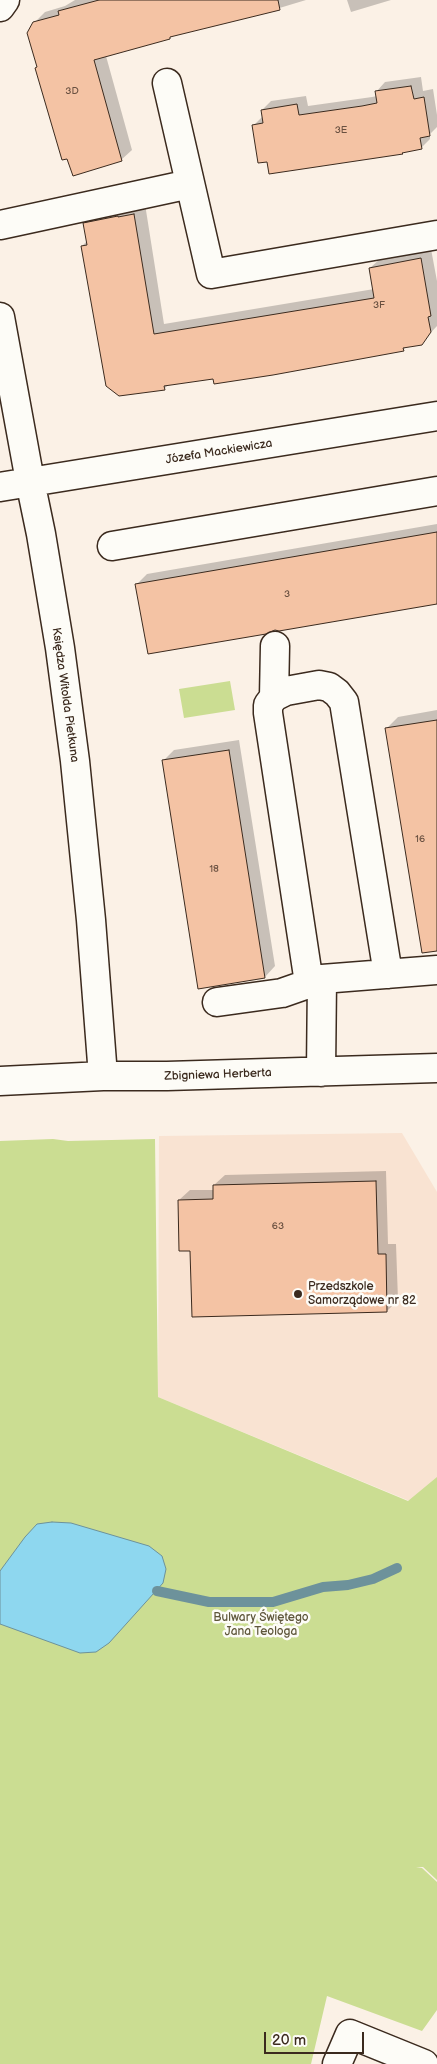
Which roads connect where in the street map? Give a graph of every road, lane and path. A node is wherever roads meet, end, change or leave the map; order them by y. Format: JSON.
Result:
{"nodes":[{"id":1,"x":5,"y":0,"type":"edge"},
{"id":2,"x":0,"y":6,"type":"edge"},
{"id":3,"x":167,"y":84,"type":"dead end"},
{"id":4,"x":190,"y":184,"type":"junction"},
{"id":5,"x":0,"y":225,"type":"edge"},
{"id":6,"x":437,"y":235,"type":"edge"},
{"id":7,"x":0,"y":318,"type":"edge"},
{"id":8,"x":437,"y":416,"type":"edge"},
{"id":9,"x":30,"y":481,"type":"junction"},
{"id":10,"x":0,"y":487,"type":"edge"},
{"id":11,"x":437,"y":491,"type":"edge"},
{"id":12,"x":112,"y":546,"type":"dead end"},
{"id":13,"x":275,"y":646,"type":"dead end"},
{"id":14,"x":274,"y":697,"type":"junction"},
{"id":15,"x":437,"y":970,"type":"edge"},
{"id":16,"x":388,"y":974,"type":"junction"},
{"id":17,"x":316,"y":981,"type":"junction"},
{"id":18,"x":218,"y":1002,"type":"dead end"},
{"id":19,"x":437,"y":1068,"type":"edge"},
{"id":20,"x":321,"y":1072,"type":"junction"},
{"id":21,"x":103,"y":1076,"type":"junction"},
{"id":22,"x":0,"y":1081,"type":"edge"},
{"id":23,"x":337,"y":2064,"type":"edge"},
{"id":24,"x":424,"y":2064,"type":"edge"}],
"edges":[{"from":1,"to":2,"type":"street"},
{"from":3,"to":4,"type":"street"},
{"from":4,"to":5,"type":"street"},
{"from":4,"to":6,"type":"street"},
{"from":7,"to":9,"type":"street","name":"Księdza Witolda Pietkuna"},
{"from":8,"to":9,"type":"street","name":"Józefa Mackiewicza"},
{"from":9,"to":10,"type":"street","name":"Józefa Mackiewicza"},
{"from":9,"to":21,"type":"street","name":"Księdza Witolda Pietkuna"},
{"from":11,"to":12,"type":"street"},
{"from":13,"to":14,"type":"street"},
{"from":14,"to":16,"type":"street"},
{"from":14,"to":17,"type":"street"},
{"from":15,"to":16,"type":"street"},
{"from":16,"to":17,"type":"street"},
{"from":17,"to":18,"type":"street"},
{"from":17,"to":20,"type":"street"},
{"from":19,"to":20,"type":"street","name":"Zbigniewa Herberta"},
{"from":20,"to":21,"type":"street","name":"Zbigniewa Herberta"},
{"from":21,"to":22,"type":"street","name":"Zbigniewa Herberta"},
{"from":23,"to":24,"type":"street"}]}
